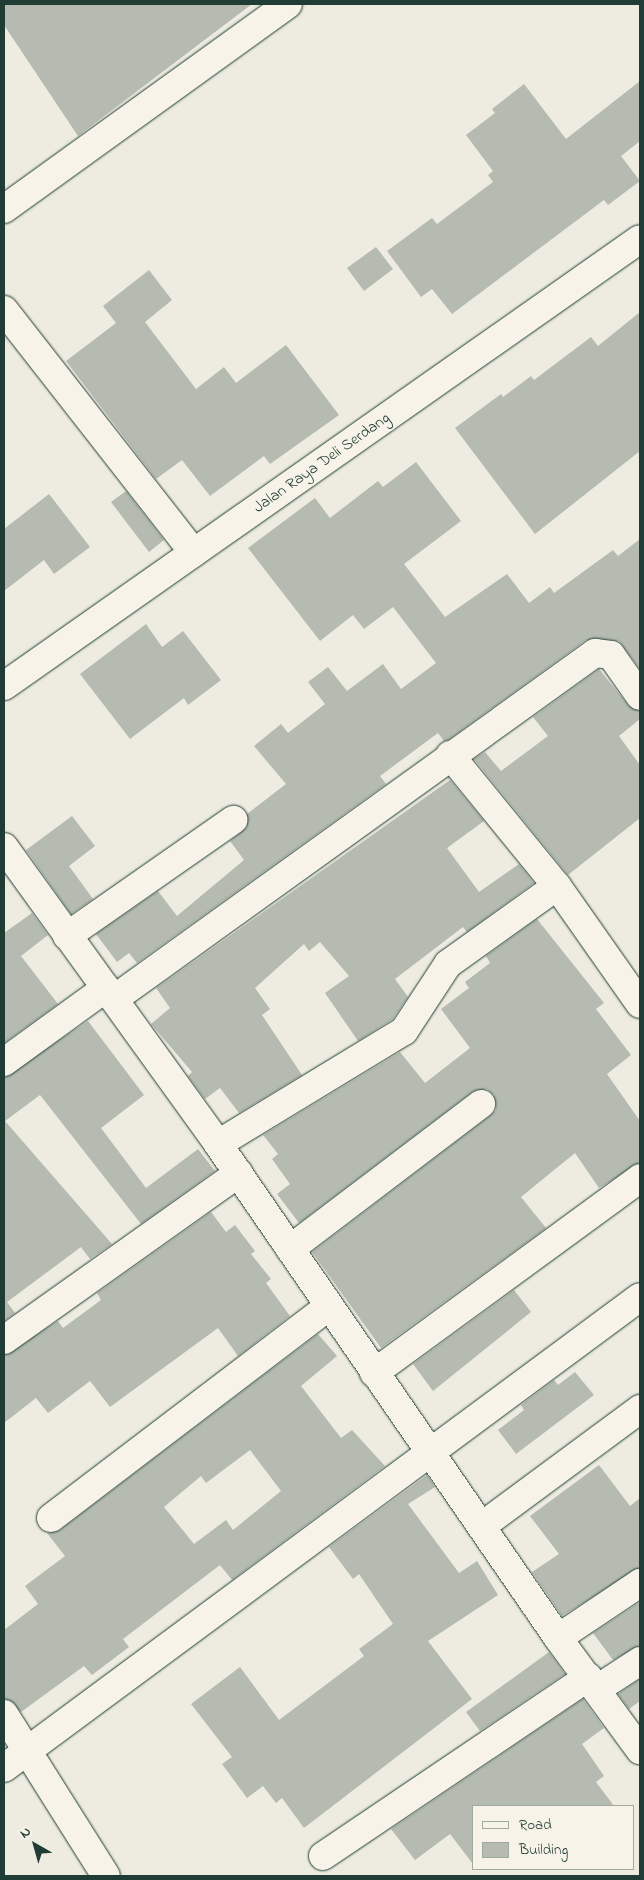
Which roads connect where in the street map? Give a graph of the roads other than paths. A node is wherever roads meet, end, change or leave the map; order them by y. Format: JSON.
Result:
{"nodes":[{"id":1,"x":288,"y":4,"type":"edge"},
{"id":2,"x":4,"y":209,"type":"edge"},
{"id":3,"x":640,"y":239,"type":"edge"},
{"id":4,"x":4,"y":310,"type":"edge"},
{"id":5,"x":194,"y":553,"type":"junction"},
{"id":6,"x":4,"y":686,"type":"edge"},
{"id":7,"x":640,"y":696,"type":"edge"},
{"id":8,"x":450,"y":755,"type":"junction"},
{"id":9,"x":233,"y":820,"type":"dead end"},
{"id":10,"x":4,"y":846,"type":"edge"},
{"id":11,"x":557,"y":886,"type":"junction"},
{"id":12,"x":68,"y":936,"type":"junction"},
{"id":13,"x":110,"y":994,"type":"junction"},
{"id":14,"x":640,"y":1004,"type":"edge"},
{"id":15,"x":4,"y":1062,"type":"edge"},
{"id":16,"x":481,"y":1104,"type":"dead end"},
{"id":17,"x":218,"y":1144,"type":"junction"},
{"id":18,"x":239,"y":1173,"type":"junction"},
{"id":19,"x":640,"y":1178,"type":"edge"},
{"id":20,"x":290,"y":1249,"type":"junction"},
{"id":21,"x":640,"y":1297,"type":"edge"},
{"id":22,"x":329,"y":1306,"type":"junction"},
{"id":23,"x":4,"y":1340,"type":"edge"},
{"id":24,"x":374,"y":1373,"type":"junction"},
{"id":25,"x":640,"y":1409,"type":"edge"},
{"id":26,"x":428,"y":1451,"type":"junction"},
{"id":27,"x":52,"y":1518,"type":"dead end"},
{"id":28,"x":482,"y":1526,"type":"junction"},
{"id":29,"x":640,"y":1582,"type":"edge"},
{"id":30,"x":558,"y":1638,"type":"junction"},
{"id":31,"x":640,"y":1661,"type":"edge"},
{"id":32,"x":592,"y":1683,"type":"junction"},
{"id":33,"x":4,"y":1714,"type":"edge"},
{"id":34,"x":29,"y":1750,"type":"junction"},
{"id":35,"x":640,"y":1750,"type":"edge"},
{"id":36,"x":4,"y":1768,"type":"edge"},
{"id":37,"x":323,"y":1856,"type":"dead end"},
{"id":38,"x":106,"y":1876,"type":"edge"}],
"edges":[{"from":1,"to":2,"type":"street"},
{"from":3,"to":5,"type":"street","name":"Jalan Raya Deli Serdang"},
{"from":4,"to":5,"type":"street"},
{"from":5,"to":6,"type":"street","name":"Jalan Raya Deli Serdang"},
{"from":7,"to":8,"type":"street"},
{"from":8,"to":11,"type":"street"},
{"from":8,"to":13,"type":"street"},
{"from":9,"to":12,"type":"street"},
{"from":10,"to":12,"type":"street"},
{"from":11,"to":14,"type":"street"},
{"from":11,"to":17,"type":"street"},
{"from":12,"to":13,"type":"street"},
{"from":13,"to":15,"type":"street"},
{"from":13,"to":17,"type":"street"},
{"from":16,"to":20,"type":"street"},
{"from":17,"to":18,"type":"street"},
{"from":18,"to":20,"type":"street"},
{"from":18,"to":23,"type":"street"},
{"from":19,"to":24,"type":"street"},
{"from":20,"to":22,"type":"street"},
{"from":21,"to":26,"type":"street"},
{"from":22,"to":24,"type":"street"},
{"from":22,"to":27,"type":"street"},
{"from":24,"to":26,"type":"street"},
{"from":25,"to":28,"type":"street"},
{"from":26,"to":28,"type":"street"},
{"from":26,"to":34,"type":"street"},
{"from":28,"to":30,"type":"street"},
{"from":29,"to":30,"type":"street"},
{"from":30,"to":32,"type":"street"},
{"from":31,"to":32,"type":"street"},
{"from":32,"to":35,"type":"street"},
{"from":32,"to":37,"type":"street"},
{"from":33,"to":34,"type":"street"},
{"from":34,"to":36,"type":"street"},
{"from":34,"to":38,"type":"street"}]}
